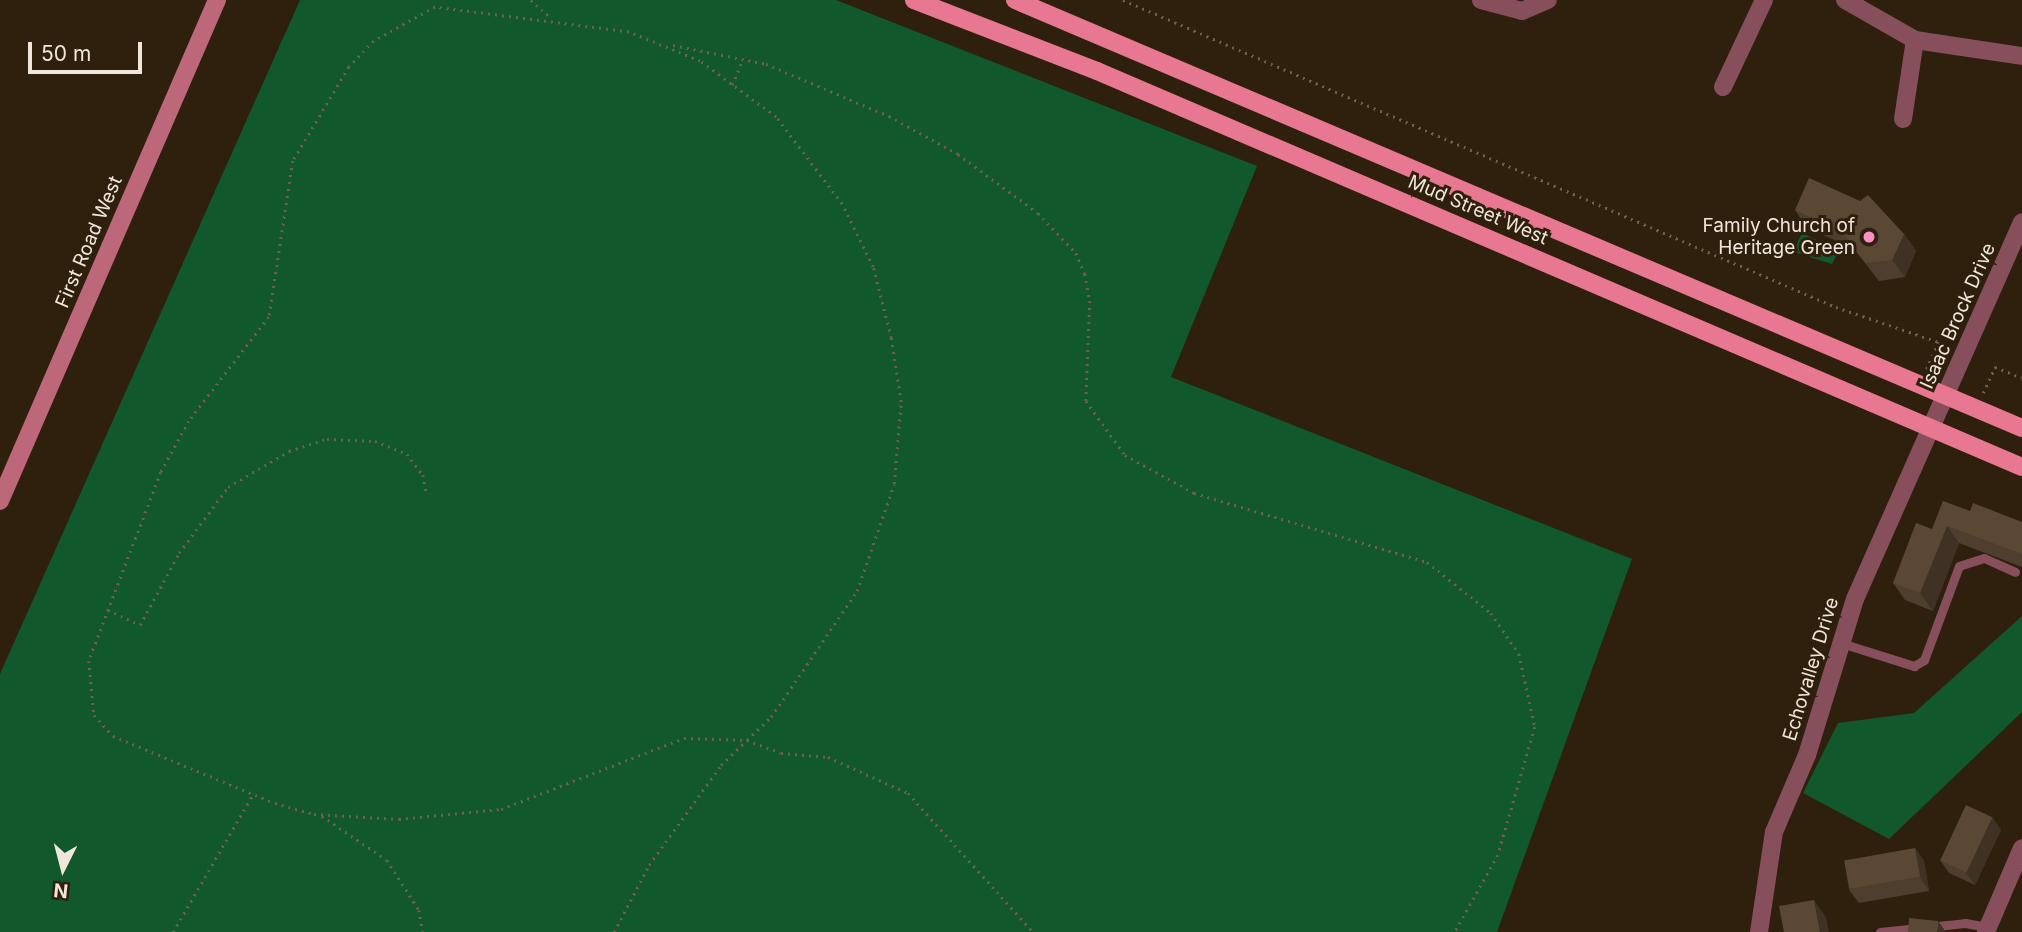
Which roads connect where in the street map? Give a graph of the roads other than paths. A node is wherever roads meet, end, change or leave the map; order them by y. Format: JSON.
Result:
{"nodes":[{"id":1,"x":217,"y":0,"type":"edge"},
{"id":2,"x":914,"y":0,"type":"edge"},
{"id":3,"x":1015,"y":0,"type":"edge"},
{"id":4,"x":1481,"y":0,"type":"edge"},
{"id":5,"x":1548,"y":0,"type":"edge"},
{"id":6,"x":1763,"y":0,"type":"edge"},
{"id":7,"x":1845,"y":0,"type":"edge"},
{"id":8,"x":1915,"y":40,"type":"junction"},
{"id":9,"x":2022,"y":55,"type":"edge"},
{"id":10,"x":1724,"y":87,"type":"dead end"},
{"id":11,"x":1903,"y":119,"type":"dead end"},
{"id":12,"x":2020,"y":232,"type":"edge"},
{"id":13,"x":1947,"y":390,"type":"junction"},
{"id":14,"x":1933,"y":427,"type":"junction"},
{"id":15,"x":2022,"y":428,"type":"edge"},
{"id":16,"x":2022,"y":467,"type":"edge"},
{"id":17,"x":0,"y":501,"type":"edge"},
{"id":18,"x":2015,"y":572,"type":"dead end"},
{"id":19,"x":1841,"y":643,"type":"junction"},
{"id":20,"x":2022,"y":848,"type":"edge"},
{"id":21,"x":1987,"y":930,"type":"edge"},
{"id":22,"x":1759,"y":932,"type":"edge"},
{"id":23,"x":1880,"y":932,"type":"edge"}],
"edges":[{"from":1,"to":17,"type":"street","name":"First Road West"},
{"from":2,"to":14,"type":"main road","name":"Mud Street West"},
{"from":3,"to":13,"type":"main road","name":"Mud Street West"},
{"from":4,"to":5,"type":"street"},
{"from":6,"to":10,"type":"street"},
{"from":7,"to":8,"type":"street"},
{"from":8,"to":9,"type":"street"},
{"from":8,"to":11,"type":"street"},
{"from":12,"to":13,"type":"street","name":"Isaac Brock Drive"},
{"from":13,"to":14,"type":"street","name":"Isaac Brock Drive"},
{"from":13,"to":15,"type":"main road","name":"Mud Street West"},
{"from":14,"to":16,"type":"main road","name":"Mud Street West"},
{"from":14,"to":19,"type":"street","name":"Echovalley Drive"},
{"from":18,"to":19,"type":"lane"},
{"from":19,"to":22,"type":"street","name":"Echovalley Drive"},
{"from":20,"to":21,"type":"street"},
{"from":21,"to":23,"type":"lane"}]}
